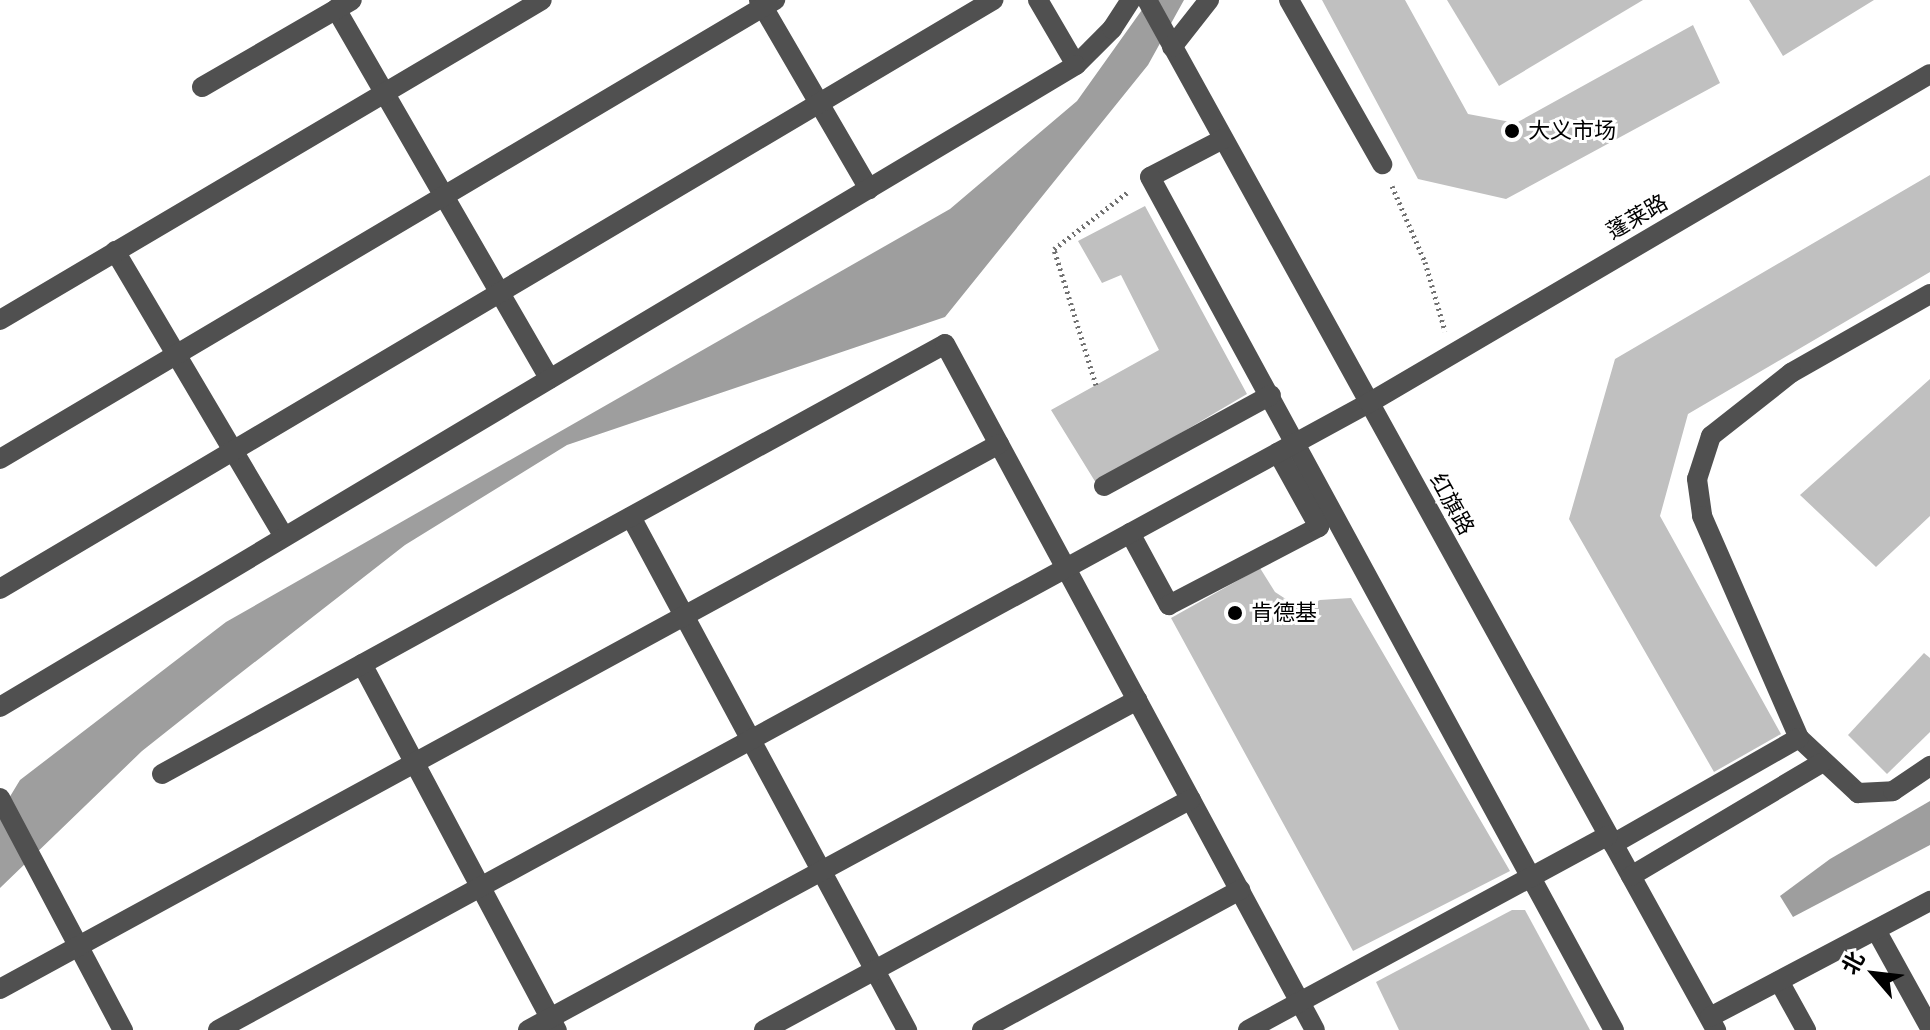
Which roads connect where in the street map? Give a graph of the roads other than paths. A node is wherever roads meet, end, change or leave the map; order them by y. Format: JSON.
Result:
{"nodes":[{"id":1,"x":542,"y":0,"type":"edge"},
{"id":2,"x":993,"y":0,"type":"edge"},
{"id":3,"x":1038,"y":0,"type":"edge"},
{"id":4,"x":1131,"y":0,"type":"edge"},
{"id":5,"x":1147,"y":0,"type":"edge"},
{"id":6,"x":1209,"y":0,"type":"edge"},
{"id":7,"x":1289,"y":0,"type":"edge"},
{"id":8,"x":766,"y":2,"type":"edge"},
{"id":9,"x":344,"y":5,"type":"edge"},
{"id":10,"x":1169,"y":41,"type":"junction"},
{"id":11,"x":1076,"y":65,"type":"junction"},
{"id":12,"x":1930,"y":74,"type":"edge"},
{"id":13,"x":202,"y":87,"type":"dead end"},
{"id":14,"x":385,"y":93,"type":"junction"},
{"id":15,"x":819,"y":103,"type":"junction"},
{"id":16,"x":1223,"y":139,"type":"junction"},
{"id":17,"x":1382,"y":164,"type":"road end"},
{"id":18,"x":869,"y":189,"type":"junction"},
{"id":19,"x":444,"y":196,"type":"junction"},
{"id":20,"x":115,"y":251,"type":"junction"},
{"id":21,"x":500,"y":292,"type":"junction"},
{"id":22,"x":1930,"y":294,"type":"edge"},
{"id":23,"x":0,"y":320,"type":"edge"},
{"id":24,"x":177,"y":355,"type":"junction"},
{"id":25,"x":550,"y":379,"type":"junction"},
{"id":26,"x":1271,"y":395,"type":"junction"},
{"id":27,"x":1369,"y":403,"type":"junction"},
{"id":28,"x":1297,"y":442,"type":"junction"},
{"id":29,"x":999,"y":444,"type":"junction"},
{"id":30,"x":233,"y":451,"type":"junction"},
{"id":31,"x":1278,"y":453,"type":"junction"},
{"id":32,"x":0,"y":459,"type":"edge"},
{"id":33,"x":1104,"y":486,"type":"dead end"},
{"id":34,"x":631,"y":517,"type":"junction"},
{"id":35,"x":1130,"y":533,"type":"junction"},
{"id":36,"x":284,"y":537,"type":"junction"},
{"id":37,"x":1066,"y":568,"type":"junction"},
{"id":38,"x":0,"y":589,"type":"edge"},
{"id":39,"x":684,"y":616,"type":"junction"},
{"id":40,"x":362,"y":664,"type":"junction"},
{"id":41,"x":1137,"y":700,"type":"junction"},
{"id":42,"x":0,"y":707,"type":"edge"},
{"id":43,"x":1799,"y":738,"type":"junction"},
{"id":44,"x":750,"y":740,"type":"junction"},
{"id":45,"x":415,"y":763,"type":"junction"},
{"id":46,"x":1821,"y":763,"type":"junction"},
{"id":47,"x":1930,"y":766,"type":"edge"},
{"id":48,"x":162,"y":774,"type":"dead end"},
{"id":49,"x":0,"y":798,"type":"edge"},
{"id":50,"x":1191,"y":799,"type":"junction"},
{"id":51,"x":1611,"y":839,"type":"junction"},
{"id":52,"x":821,"y":871,"type":"junction"},
{"id":53,"x":1631,"y":876,"type":"junction"},
{"id":54,"x":1531,"y":877,"type":"junction"},
{"id":55,"x":481,"y":886,"type":"junction"},
{"id":56,"x":1240,"y":890,"type":"junction"},
{"id":57,"x":1930,"y":901,"type":"edge"},
{"id":58,"x":1876,"y":930,"type":"junction"},
{"id":59,"x":78,"y":946,"type":"junction"},
{"id":60,"x":875,"y":970,"type":"junction"},
{"id":61,"x":1779,"y":981,"type":"junction"},
{"id":62,"x":0,"y":989,"type":"edge"},
{"id":63,"x":1300,"y":1002,"type":"junction"},
{"id":64,"x":554,"y":1024,"type":"edge"},
{"id":65,"x":1713,"y":1024,"type":"edge"},
{"id":66,"x":1930,"y":1028,"type":"edge"},
{"id":67,"x":123,"y":1030,"type":"edge"},
{"id":68,"x":218,"y":1030,"type":"edge"},
{"id":69,"x":528,"y":1030,"type":"edge"},
{"id":70,"x":764,"y":1030,"type":"edge"},
{"id":71,"x":907,"y":1030,"type":"edge"},
{"id":72,"x":982,"y":1030,"type":"edge"},
{"id":73,"x":1248,"y":1030,"type":"edge"},
{"id":74,"x":1315,"y":1030,"type":"edge"},
{"id":75,"x":1614,"y":1030,"type":"edge"},
{"id":76,"x":1806,"y":1030,"type":"edge"}],
"edges":[{"from":1,"to":14,"type":"street"},
{"from":2,"to":15,"type":"street"},
{"from":3,"to":11,"type":"street"},
{"from":4,"to":11,"type":"street"},
{"from":5,"to":10,"type":"street","name":"红旗路"},
{"from":6,"to":10,"type":"street"},
{"from":7,"to":17,"type":"street"},
{"from":8,"to":15,"type":"street"},
{"from":8,"to":19,"type":"street"},
{"from":9,"to":13,"type":"street"},
{"from":9,"to":14,"type":"street"},
{"from":10,"to":16,"type":"street","name":"红旗路"},
{"from":11,"to":18,"type":"street"},
{"from":12,"to":27,"type":"street","name":"蓬莱路"},
{"from":14,"to":19,"type":"street"},
{"from":14,"to":20,"type":"street"},
{"from":15,"to":18,"type":"street"},
{"from":15,"to":21,"type":"street"},
{"from":16,"to":26,"type":"street"},
{"from":16,"to":27,"type":"street","name":"红旗路"},
{"from":18,"to":25,"type":"street"},
{"from":19,"to":21,"type":"street"},
{"from":19,"to":24,"type":"street"},
{"from":20,"to":23,"type":"street"},
{"from":20,"to":24,"type":"street"},
{"from":21,"to":25,"type":"street"},
{"from":21,"to":30,"type":"street"},
{"from":22,"to":43,"type":"street"},
{"from":24,"to":30,"type":"street"},
{"from":24,"to":32,"type":"street"},
{"from":25,"to":36,"type":"street"},
{"from":26,"to":28,"type":"street"},
{"from":26,"to":33,"type":"street"},
{"from":27,"to":28,"type":"street","name":"蓬莱路"},
{"from":27,"to":51,"type":"street","name":"红旗路"},
{"from":28,"to":31,"type":"street","name":"蓬莱路"},
{"from":28,"to":54,"type":"street"},
{"from":29,"to":34,"type":"street"},
{"from":29,"to":37,"type":"street"},
{"from":29,"to":39,"type":"street"},
{"from":30,"to":36,"type":"street"},
{"from":30,"to":38,"type":"street"},
{"from":31,"to":35,"type":"street","name":"蓬莱路"},
{"from":31,"to":35,"type":"street"},
{"from":34,"to":39,"type":"street"},
{"from":34,"to":40,"type":"street"},
{"from":35,"to":37,"type":"street","name":"蓬莱路"},
{"from":36,"to":42,"type":"street"},
{"from":37,"to":41,"type":"street"},
{"from":37,"to":44,"type":"street","name":"蓬莱路"},
{"from":39,"to":44,"type":"street"},
{"from":39,"to":45,"type":"street"},
{"from":40,"to":45,"type":"street"},
{"from":40,"to":48,"type":"street"},
{"from":41,"to":50,"type":"street"},
{"from":41,"to":52,"type":"street"},
{"from":43,"to":46,"type":"street"},
{"from":43,"to":51,"type":"street"},
{"from":44,"to":52,"type":"street"},
{"from":44,"to":55,"type":"street","name":"蓬莱路"},
{"from":45,"to":55,"type":"street"},
{"from":45,"to":59,"type":"street"},
{"from":46,"to":47,"type":"street"},
{"from":46,"to":53,"type":"street"},
{"from":49,"to":59,"type":"street"},
{"from":50,"to":56,"type":"street"},
{"from":50,"to":60,"type":"street"},
{"from":51,"to":53,"type":"street","name":"红旗路"},
{"from":51,"to":54,"type":"street"},
{"from":52,"to":60,"type":"street"},
{"from":52,"to":64,"type":"street"},
{"from":53,"to":65,"type":"street","name":"红旗路"},
{"from":54,"to":63,"type":"street"},
{"from":54,"to":75,"type":"street"},
{"from":55,"to":64,"type":"street"},
{"from":55,"to":68,"type":"street","name":"蓬莱路"},
{"from":56,"to":63,"type":"street"},
{"from":56,"to":72,"type":"street"},
{"from":57,"to":58,"type":"street"},
{"from":58,"to":61,"type":"street"},
{"from":58,"to":66,"type":"street"},
{"from":59,"to":62,"type":"street"},
{"from":59,"to":67,"type":"street"},
{"from":60,"to":70,"type":"street"},
{"from":60,"to":71,"type":"street"},
{"from":61,"to":65,"type":"street"},
{"from":61,"to":76,"type":"street"},
{"from":63,"to":73,"type":"street"},
{"from":63,"to":74,"type":"street"},
{"from":64,"to":69,"type":"street"}]}
